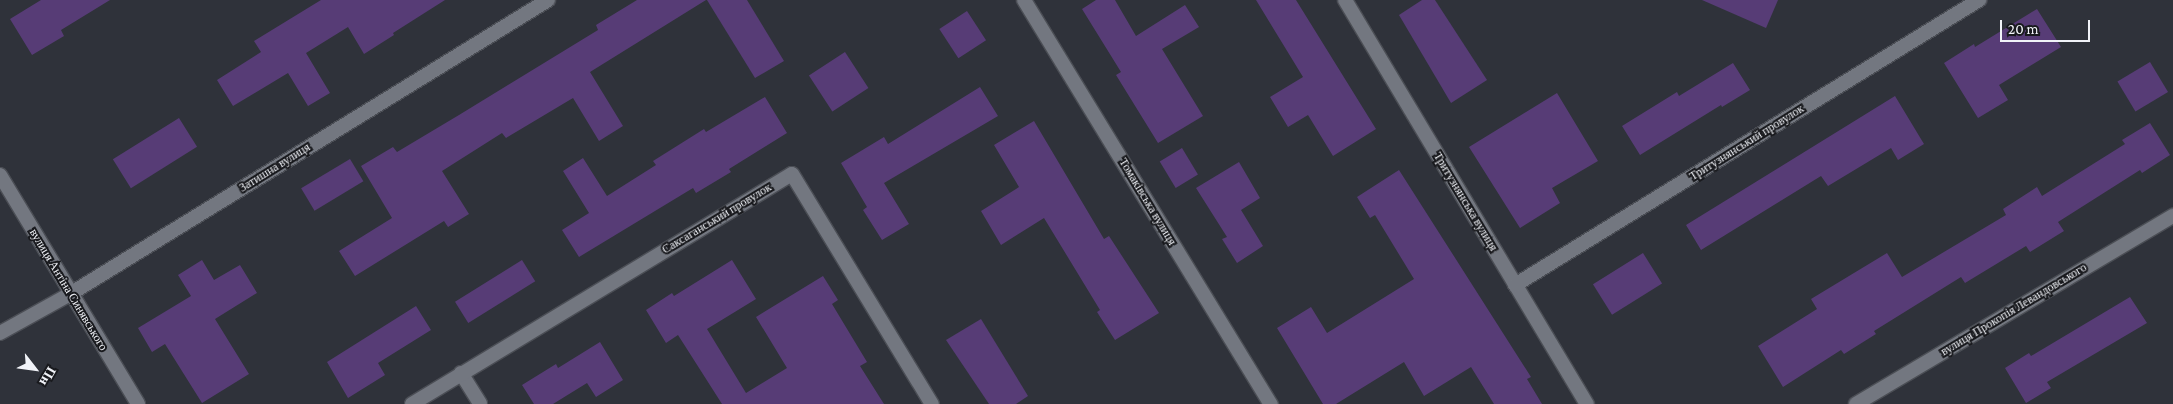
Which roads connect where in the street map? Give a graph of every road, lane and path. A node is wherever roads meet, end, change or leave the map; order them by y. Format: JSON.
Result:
{"nodes":[{"id":1,"x":548,"y":0,"type":"edge"},
{"id":2,"x":1024,"y":0,"type":"edge"},
{"id":3,"x":1345,"y":0,"type":"edge"},
{"id":4,"x":1979,"y":0,"type":"edge"},
{"id":5,"x":0,"y":175,"type":"edge"},
{"id":6,"x":2173,"y":216,"type":"edge"},
{"id":7,"x":1515,"y":286,"type":"junction"},
{"id":8,"x":70,"y":294,"type":"junction"},
{"id":9,"x":0,"y":334,"type":"edge"},
{"id":10,"x":462,"y":373,"type":"junction"},
{"id":11,"x":138,"y":404,"type":"edge"},
{"id":12,"x":412,"y":404,"type":"edge"},
{"id":13,"x":480,"y":404,"type":"edge"},
{"id":14,"x":932,"y":404,"type":"edge"},
{"id":15,"x":1271,"y":404,"type":"edge"},
{"id":16,"x":1587,"y":404,"type":"edge"},
{"id":17,"x":1856,"y":404,"type":"edge"}],
"edges":[{"from":1,"to":8,"type":"street","name":"Затишна вулиця"},
{"from":2,"to":15,"type":"street","name":"Томаківська вулиця"},
{"from":3,"to":7,"type":"street","name":"Тритузнянська вулиця"},
{"from":4,"to":7,"type":"street","name":"Тритузнянський провулок"},
{"from":5,"to":8,"type":"street","name":"вулиця Антіна Синявського"},
{"from":6,"to":17,"type":"street","name":"вулиця Прокопія Левандовського"},
{"from":7,"to":16,"type":"street","name":"Тритузнянська вулиця"},
{"from":8,"to":9,"type":"street","name":"Затишна вулиця"},
{"from":8,"to":11,"type":"street","name":"вулиця Антіна Синявського"},
{"from":10,"to":12,"type":"street","name":"Саксаганський провулок"},
{"from":10,"to":13,"type":"street"},
{"from":10,"to":14,"type":"street","name":"Саксаганський провулок"}]}
